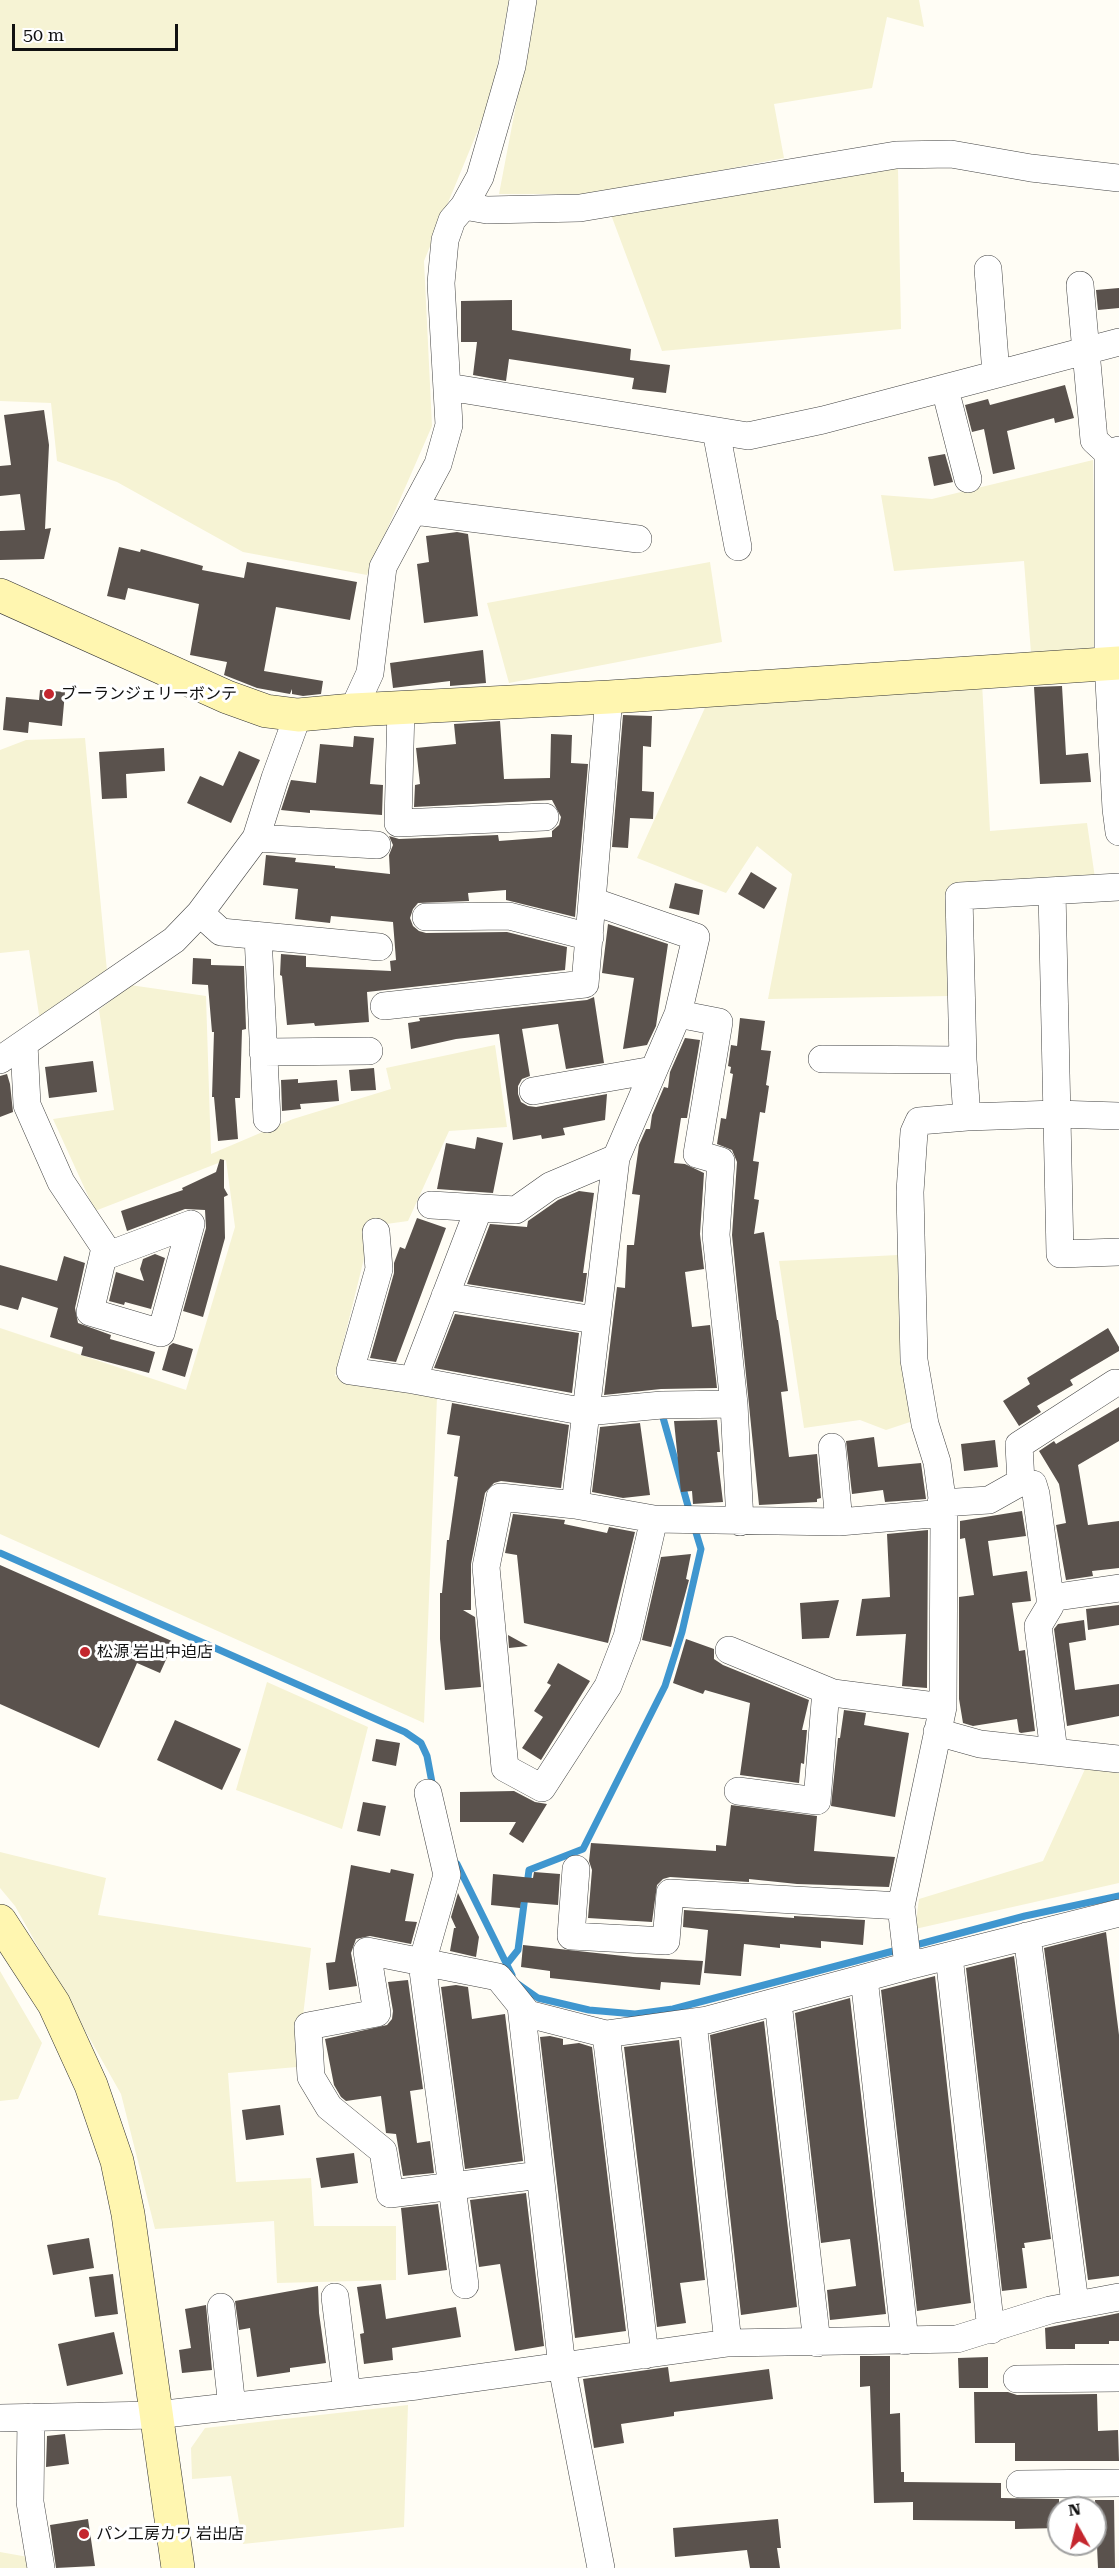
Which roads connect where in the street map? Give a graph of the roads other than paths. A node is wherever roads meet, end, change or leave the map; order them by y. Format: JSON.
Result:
{"nodes":[{"id":1,"x":524,"y":0,"type":"edge"},
{"id":2,"x":1119,"y":178,"type":"edge"},
{"id":3,"x":464,"y":206,"type":"junction"},
{"id":4,"x":988,"y":269,"type":"dead end"},
{"id":5,"x":1080,"y":285,"type":"dead end"},
{"id":6,"x":1119,"y":342,"type":"edge"},
{"id":7,"x":1087,"y":350,"type":"junction"},
{"id":8,"x":996,"y":374,"type":"junction"},
{"id":9,"x":448,"y":387,"type":"junction"},
{"id":10,"x":945,"y":389,"type":"junction"},
{"id":11,"x":716,"y":430,"type":"junction"},
{"id":12,"x":1114,"y":452,"type":"edge"},
{"id":13,"x":968,"y":479,"type":"dead end"},
{"id":14,"x":414,"y":512,"type":"junction"},
{"id":15,"x":638,"y":539,"type":"dead end"},
{"id":16,"x":738,"y":548,"type":"dead end"},
{"id":17,"x":0,"y":595,"type":"edge"},
{"id":18,"x":1113,"y":663,"type":"edge"},
{"id":19,"x":609,"y":698,"type":"junction"},
{"id":20,"x":401,"y":708,"type":"junction"},
{"id":21,"x":353,"y":710,"type":"junction"},
{"id":22,"x":298,"y":716,"type":"junction"},
{"id":23,"x":545,"y":818,"type":"dead end"},
{"id":24,"x":1119,"y":832,"type":"edge"},
{"id":25,"x":256,"y":838,"type":"junction"},
{"id":26,"x":377,"y":845,"type":"dead end"},
{"id":27,"x":1119,"y":887,"type":"edge"},
{"id":28,"x":1052,"y":891,"type":"junction"},
{"id":29,"x":592,"y":901,"type":"junction"},
{"id":30,"x":200,"y":913,"type":"junction"},
{"id":31,"x":426,"y":917,"type":"dead end"},
{"id":32,"x":258,"y":936,"type":"junction"},
{"id":33,"x":590,"y":938,"type":"junction"},
{"id":34,"x":380,"y":947,"type":"dead end"},
{"id":35,"x":384,"y":1006,"type":"dead end"},
{"id":36,"x":678,"y":1014,"type":"junction"},
{"id":37,"x":24,"y":1044,"type":"junction"},
{"id":38,"x":369,"y":1051,"type":"dead end"},
{"id":39,"x":263,"y":1052,"type":"junction"},
{"id":40,"x":822,"y":1059,"type":"dead end"},
{"id":41,"x":0,"y":1060,"type":"edge"},
{"id":42,"x":963,"y":1060,"type":"junction"},
{"id":43,"x":653,"y":1070,"type":"junction"},
{"id":44,"x":533,"y":1091,"type":"dead end"},
{"id":45,"x":1056,"y":1114,"type":"junction"},
{"id":46,"x":1119,"y":1116,"type":"edge"},
{"id":47,"x":967,"y":1117,"type":"junction"},
{"id":48,"x":267,"y":1119,"type":"dead end"},
{"id":49,"x":616,"y":1158,"type":"junction"},
{"id":50,"x":431,"y":1205,"type":"dead end"},
{"id":51,"x":479,"y":1208,"type":"junction"},
{"id":52,"x":376,"y":1232,"type":"dead end"},
{"id":53,"x":1119,"y":1252,"type":"edge"},
{"id":54,"x":104,"y":1257,"type":"dead end"},
{"id":55,"x":446,"y":1296,"type":"junction"},
{"id":56,"x":595,"y":1320,"type":"junction"},
{"id":57,"x":413,"y":1380,"type":"junction"},
{"id":58,"x":1115,"y":1383,"type":"dead end"},
{"id":59,"x":734,"y":1404,"type":"junction"},
{"id":60,"x":586,"y":1412,"type":"junction"},
{"id":61,"x":832,"y":1447,"type":"dead end"},
{"id":62,"x":1021,"y":1482,"type":"junction"},
{"id":63,"x":574,"y":1506,"type":"junction"},
{"id":64,"x":943,"y":1508,"type":"junction"},
{"id":65,"x":654,"y":1519,"type":"junction"},
{"id":66,"x":740,"y":1522,"type":"junction"},
{"id":67,"x":838,"y":1522,"type":"junction"},
{"id":68,"x":1119,"y":1588,"type":"edge"},
{"id":69,"x":1050,"y":1598,"type":"junction"},
{"id":70,"x":729,"y":1650,"type":"dead end"},
{"id":71,"x":826,"y":1690,"type":"junction"},
{"id":72,"x":940,"y":1720,"type":"junction"},
{"id":73,"x":1054,"y":1752,"type":"junction"},
{"id":74,"x":1119,"y":1759,"type":"edge"},
{"id":75,"x":738,"y":1791,"type":"dead end"},
{"id":76,"x":428,"y":1793,"type":"dead end"},
{"id":77,"x":576,"y":1869,"type":"dead end"},
{"id":78,"x":902,"y":1906,"type":"junction"},
{"id":79,"x":1119,"y":1913,"type":"edge"},
{"id":80,"x":0,"y":1921,"type":"edge"},
{"id":81,"x":1028,"y":1936,"type":"junction"},
{"id":82,"x":906,"y":1953,"type":"junction"},
{"id":83,"x":949,"y":1956,"type":"junction"},
{"id":84,"x":422,"y":1963,"type":"junction"},
{"id":85,"x":864,"y":1978,"type":"junction"},
{"id":86,"x":778,"y":2002,"type":"junction"},
{"id":87,"x":521,"y":2006,"type":"junction"},
{"id":88,"x":693,"y":2022,"type":"junction"},
{"id":89,"x":606,"y":2034,"type":"junction"},
{"id":90,"x":540,"y":2175,"type":"junction"},
{"id":91,"x":452,"y":2187,"type":"junction"},
{"id":92,"x":465,"y":2285,"type":"dead end"},
{"id":93,"x":335,"y":2296,"type":"dead end"},
{"id":94,"x":1119,"y":2297,"type":"edge"},
{"id":95,"x":1075,"y":2303,"type":"junction"},
{"id":96,"x":221,"y":2307,"type":"dead end"},
{"id":97,"x":991,"y":2330,"type":"junction"},
{"id":98,"x":905,"y":2341,"type":"junction"},
{"id":99,"x":728,"y":2343,"type":"junction"},
{"id":100,"x":816,"y":2343,"type":"junction"},
{"id":101,"x":645,"y":2355,"type":"junction"},
{"id":102,"x":562,"y":2367,"type":"junction"},
{"id":103,"x":1119,"y":2378,"type":"edge"},
{"id":104,"x":1017,"y":2379,"type":"dead end"},
{"id":105,"x":347,"y":2394,"type":"junction"},
{"id":106,"x":232,"y":2407,"type":"junction"},
{"id":107,"x":156,"y":2415,"type":"junction"},
{"id":108,"x":0,"y":2418,"type":"edge"},
{"id":109,"x":31,"y":2418,"type":"junction"},
{"id":110,"x":1119,"y":2483,"type":"edge"},
{"id":111,"x":1020,"y":2484,"type":"dead end"},
{"id":112,"x":41,"y":2568,"type":"edge"},
{"id":113,"x":178,"y":2568,"type":"edge"},
{"id":114,"x":601,"y":2568,"type":"edge"}],
"edges":[{"from":1,"to":3,"type":"street"},
{"from":2,"to":3,"type":"street"},
{"from":3,"to":9,"type":"street"},
{"from":4,"to":8,"type":"street"},
{"from":5,"to":7,"type":"street"},
{"from":6,"to":7,"type":"street"},
{"from":7,"to":8,"type":"street"},
{"from":7,"to":12,"type":"street"},
{"from":8,"to":10,"type":"street"},
{"from":9,"to":11,"type":"street"},
{"from":9,"to":14,"type":"street"},
{"from":10,"to":11,"type":"street"},
{"from":10,"to":13,"type":"street"},
{"from":11,"to":16,"type":"street"},
{"from":12,"to":18,"type":"street"},
{"from":14,"to":15,"type":"street"},
{"from":14,"to":21,"type":"street"},
{"from":17,"to":22,"type":"street"},
{"from":18,"to":19,"type":"street"},
{"from":18,"to":24,"type":"street"},
{"from":19,"to":20,"type":"street"},
{"from":19,"to":29,"type":"street"},
{"from":20,"to":21,"type":"street"},
{"from":20,"to":23,"type":"street"},
{"from":21,"to":22,"type":"street"},
{"from":22,"to":25,"type":"street"},
{"from":25,"to":26,"type":"street"},
{"from":25,"to":30,"type":"street"},
{"from":27,"to":28,"type":"street"},
{"from":28,"to":42,"type":"street"},
{"from":28,"to":45,"type":"street"},
{"from":29,"to":33,"type":"street"},
{"from":29,"to":36,"type":"street"},
{"from":30,"to":32,"type":"street"},
{"from":30,"to":37,"type":"street"},
{"from":31,"to":33,"type":"street"},
{"from":32,"to":34,"type":"street"},
{"from":32,"to":39,"type":"street"},
{"from":33,"to":35,"type":"street"},
{"from":36,"to":43,"type":"street"},
{"from":36,"to":59,"type":"street"},
{"from":37,"to":41,"type":"street"},
{"from":37,"to":54,"type":"street"},
{"from":38,"to":39,"type":"street"},
{"from":39,"to":48,"type":"street"},
{"from":40,"to":42,"type":"street"},
{"from":42,"to":47,"type":"street"},
{"from":43,"to":44,"type":"street"},
{"from":43,"to":49,"type":"street"},
{"from":45,"to":46,"type":"street"},
{"from":45,"to":47,"type":"street"},
{"from":45,"to":53,"type":"street"},
{"from":47,"to":64,"type":"street"},
{"from":49,"to":51,"type":"street"},
{"from":49,"to":56,"type":"street"},
{"from":50,"to":51,"type":"street"},
{"from":51,"to":55,"type":"street"},
{"from":52,"to":57,"type":"street"},
{"from":55,"to":56,"type":"street"},
{"from":55,"to":57,"type":"street"},
{"from":56,"to":60,"type":"street"},
{"from":57,"to":60,"type":"street"},
{"from":58,"to":62,"type":"street"},
{"from":59,"to":60,"type":"street"},
{"from":59,"to":66,"type":"street"},
{"from":60,"to":63,"type":"street"},
{"from":61,"to":67,"type":"street"},
{"from":62,"to":64,"type":"street"},
{"from":62,"to":69,"type":"street"},
{"from":63,"to":65,"type":"street"},
{"from":63,"to":65,"type":"street"},
{"from":64,"to":67,"type":"street"},
{"from":64,"to":72,"type":"street"},
{"from":65,"to":66,"type":"street"},
{"from":66,"to":67,"type":"street"},
{"from":68,"to":69,"type":"street"},
{"from":69,"to":73,"type":"street"},
{"from":70,"to":71,"type":"street"},
{"from":71,"to":72,"type":"street"},
{"from":71,"to":75,"type":"street"},
{"from":72,"to":73,"type":"street"},
{"from":72,"to":78,"type":"street"},
{"from":73,"to":74,"type":"street"},
{"from":76,"to":84,"type":"street"},
{"from":77,"to":78,"type":"street"},
{"from":78,"to":82,"type":"street"},
{"from":79,"to":81,"type":"street"},
{"from":80,"to":107,"type":"street"},
{"from":81,"to":83,"type":"street"},
{"from":81,"to":95,"type":"street"},
{"from":82,"to":83,"type":"street"},
{"from":82,"to":85,"type":"street"},
{"from":83,"to":97,"type":"street"},
{"from":84,"to":87,"type":"street"},
{"from":84,"to":91,"type":"street"},
{"from":84,"to":91,"type":"street"},
{"from":85,"to":86,"type":"street"},
{"from":85,"to":98,"type":"street"},
{"from":86,"to":88,"type":"street"},
{"from":86,"to":100,"type":"street"},
{"from":87,"to":89,"type":"street"},
{"from":87,"to":90,"type":"street"},
{"from":88,"to":89,"type":"street"},
{"from":88,"to":99,"type":"street"},
{"from":89,"to":101,"type":"street"},
{"from":90,"to":91,"type":"street"},
{"from":90,"to":102,"type":"street"},
{"from":91,"to":92,"type":"street"},
{"from":93,"to":105,"type":"street"},
{"from":94,"to":95,"type":"street"},
{"from":95,"to":97,"type":"street"},
{"from":96,"to":106,"type":"street"},
{"from":97,"to":98,"type":"street"},
{"from":98,"to":100,"type":"street"},
{"from":99,"to":100,"type":"street"},
{"from":99,"to":101,"type":"street"},
{"from":101,"to":102,"type":"street"},
{"from":102,"to":105,"type":"street"},
{"from":102,"to":114,"type":"street"},
{"from":103,"to":104,"type":"street"},
{"from":105,"to":106,"type":"street"},
{"from":106,"to":107,"type":"street"},
{"from":107,"to":109,"type":"street"},
{"from":107,"to":113,"type":"street"},
{"from":108,"to":109,"type":"street"},
{"from":109,"to":112,"type":"street"},
{"from":110,"to":111,"type":"street"}]}
